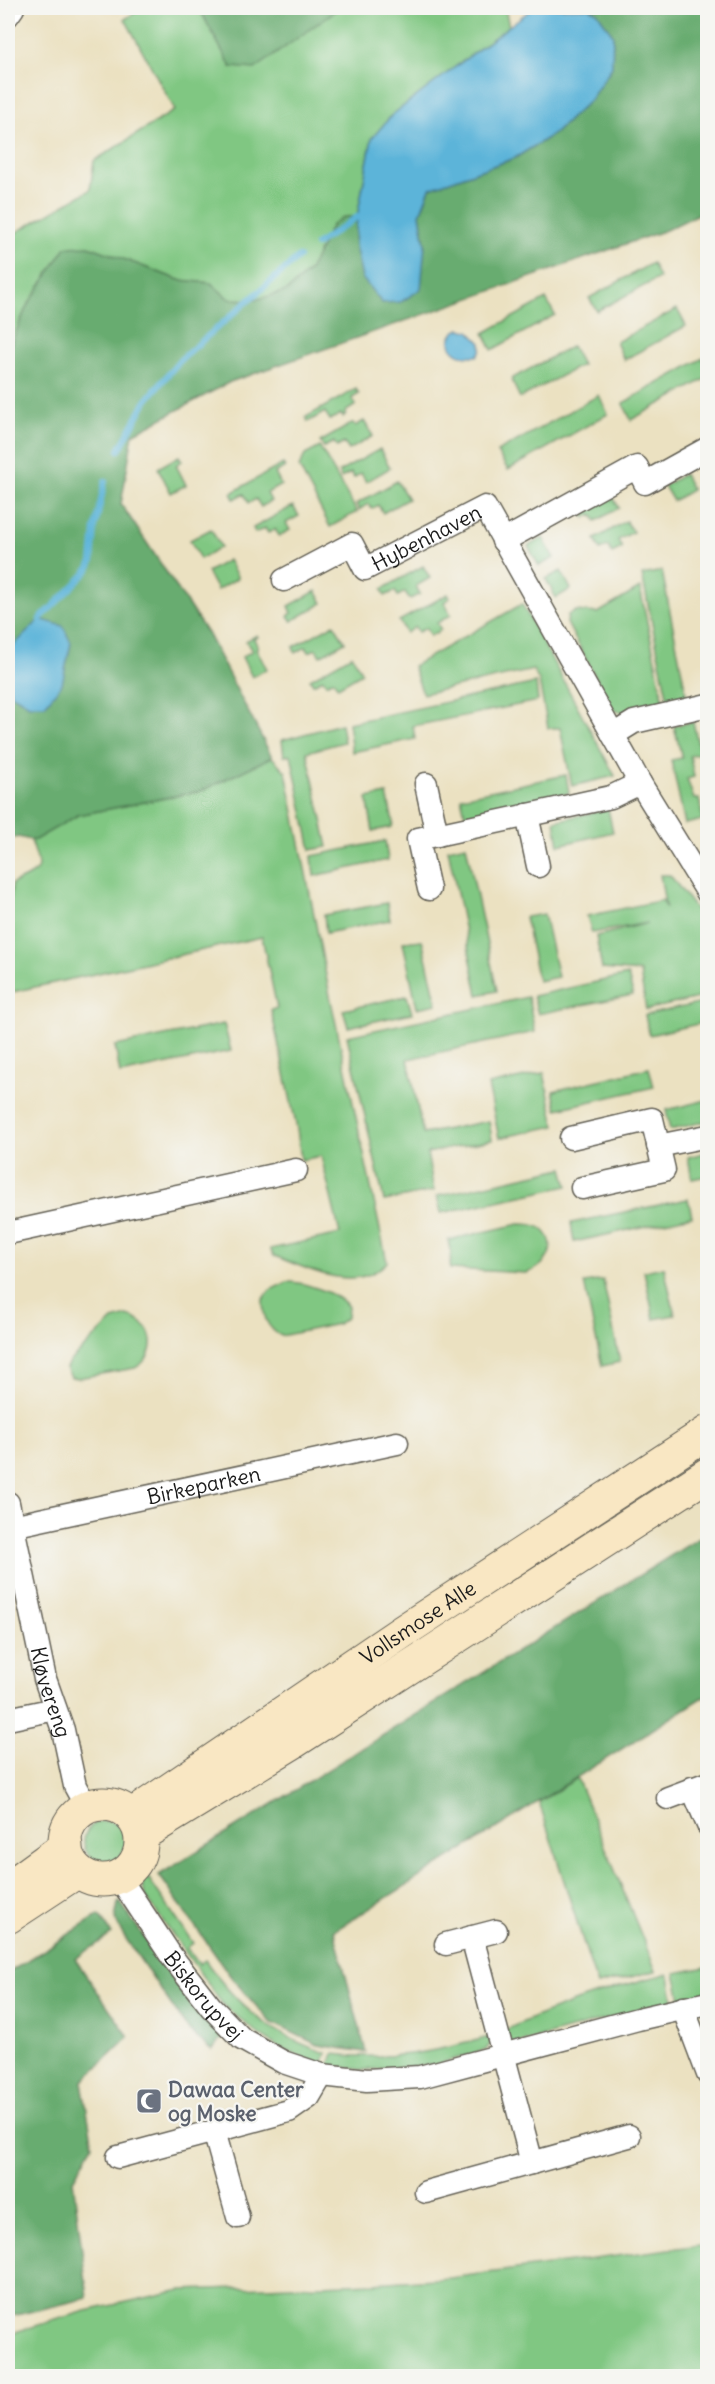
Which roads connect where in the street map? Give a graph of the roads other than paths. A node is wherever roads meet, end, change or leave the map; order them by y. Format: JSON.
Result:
{"nodes":[{"id":1,"x":13,"y":8,"type":"edge"},
{"id":2,"x":8,"y":15,"type":"edge"},
{"id":3,"x":708,"y":448,"type":"edge"},
{"id":4,"x":503,"y":541,"type":"junction"},
{"id":5,"x":284,"y":580,"type":"dead end"},
{"id":6,"x":708,"y":705,"type":"edge"},
{"id":7,"x":613,"y":735,"type":"junction"},
{"id":8,"x":426,"y":783,"type":"dead end"},
{"id":9,"x":640,"y":783,"type":"junction"},
{"id":10,"x":527,"y":816,"type":"junction"},
{"id":11,"x":437,"y":835,"type":"junction"},
{"id":12,"x":538,"y":866,"type":"dead end"},
{"id":13,"x":429,"y":889,"type":"dead end"},
{"id":14,"x":708,"y":893,"type":"edge"},
{"id":15,"x":708,"y":1136,"type":"edge"},
{"id":16,"x":571,"y":1138,"type":"dead end"},
{"id":17,"x":658,"y":1146,"type":"junction"},
{"id":18,"x":296,"y":1170,"type":"dead end"},
{"id":19,"x":582,"y":1188,"type":"dead end"},
{"id":20,"x":8,"y":1233,"type":"edge"},
{"id":21,"x":708,"y":1432,"type":"edge"},
{"id":22,"x":397,"y":1443,"type":"dead end"},
{"id":23,"x":708,"y":1474,"type":"edge"},
{"id":24,"x":8,"y":1503,"type":"edge"},
{"id":25,"x":12,"y":1526,"type":"junction"},
{"id":26,"x":55,"y":1709,"type":"junction"},
{"id":27,"x":8,"y":1719,"type":"edge"},
{"id":28,"x":700,"y":1786,"type":"edge"},
{"id":29,"x":668,"y":1798,"type":"dead end"},
{"id":30,"x":87,"y":1808,"type":"junction"},
{"id":31,"x":136,"y":1825,"type":"junction"},
{"id":32,"x":708,"y":1826,"type":"edge"},
{"id":33,"x":72,"y":1858,"type":"junction"},
{"id":34,"x":119,"y":1877,"type":"junction"},
{"id":35,"x":8,"y":1888,"type":"edge"},
{"id":36,"x":8,"y":1917,"type":"edge"},
{"id":37,"x":496,"y":1931,"type":"dead end"},
{"id":38,"x":472,"y":1937,"type":"junction"},
{"id":39,"x":446,"y":1944,"type":"dead end"},
{"id":40,"x":708,"y":2003,"type":"edge"},
{"id":41,"x":683,"y":2008,"type":"junction"},
{"id":42,"x":503,"y":2055,"type":"junction"},
{"id":43,"x":708,"y":2074,"type":"edge"},
{"id":44,"x":322,"y":2075,"type":"junction"},
{"id":45,"x":214,"y":2131,"type":"junction"},
{"id":46,"x":629,"y":2136,"type":"dead end"},
{"id":47,"x":118,"y":2157,"type":"dead end"},
{"id":48,"x":532,"y":2163,"type":"junction"},
{"id":49,"x":426,"y":2192,"type":"dead end"},
{"id":50,"x":238,"y":2217,"type":"dead end"}],
"edges":[{"from":1,"to":2,"type":"street"},
{"from":3,"to":4,"type":"street","name":"Hybenhaven"},
{"from":4,"to":5,"type":"street","name":"Hybenhaven"},
{"from":4,"to":7,"type":"street","name":"Hybenhaven"},
{"from":6,"to":7,"type":"street"},
{"from":7,"to":9,"type":"street","name":"Hybenhaven"},
{"from":8,"to":11,"type":"street"},
{"from":9,"to":10,"type":"street"},
{"from":9,"to":14,"type":"street","name":"Hybenhaven"},
{"from":10,"to":11,"type":"street"},
{"from":10,"to":12,"type":"street"},
{"from":11,"to":13,"type":"street"},
{"from":15,"to":17,"type":"street"},
{"from":16,"to":17,"type":"street"},
{"from":17,"to":19,"type":"street"},
{"from":18,"to":20,"type":"street"},
{"from":21,"to":31,"type":"street","name":"Vollsmose Alle"},
{"from":22,"to":25,"type":"street","name":"Birkeparken"},
{"from":23,"to":31,"type":"street","name":"Vollsmose Alle"},
{"from":24,"to":25,"type":"street","name":"Kløvereng"},
{"from":25,"to":26,"type":"street","name":"Kløvereng"},
{"from":26,"to":27,"type":"street"},
{"from":26,"to":30,"type":"street","name":"Kløvereng"},
{"from":28,"to":29,"type":"street"},
{"from":28,"to":32,"type":"street"},
{"from":30,"to":31,"type":"street"},
{"from":30,"to":33,"type":"street"},
{"from":31,"to":34,"type":"street"},
{"from":33,"to":34,"type":"street"},
{"from":33,"to":35,"type":"street"},
{"from":33,"to":36,"type":"street"},
{"from":34,"to":44,"type":"street","name":"Biskorupvej"},
{"from":37,"to":38,"type":"street"},
{"from":38,"to":39,"type":"street"},
{"from":38,"to":42,"type":"street"},
{"from":40,"to":41,"type":"street","name":"Biskorupvej"},
{"from":41,"to":42,"type":"street","name":"Biskorupvej"},
{"from":41,"to":43,"type":"street"},
{"from":42,"to":44,"type":"street","name":"Biskorupvej"},
{"from":42,"to":48,"type":"street"},
{"from":44,"to":45,"type":"street"},
{"from":45,"to":47,"type":"street"},
{"from":45,"to":50,"type":"street"},
{"from":46,"to":48,"type":"street"},
{"from":48,"to":49,"type":"street"}]}
